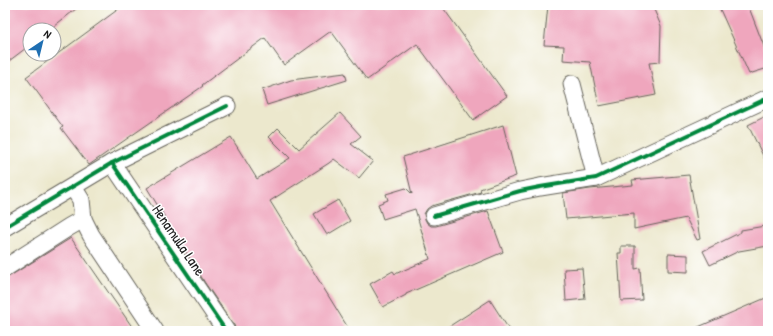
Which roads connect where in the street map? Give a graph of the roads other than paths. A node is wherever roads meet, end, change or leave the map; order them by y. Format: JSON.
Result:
{"nodes":[{"id":1,"x":572,"y":84,"type":"dead end"},
{"id":2,"x":768,"y":98,"type":"edge"},
{"id":3,"x":227,"y":106,"type":"dead end"},
{"id":4,"x":112,"y":163,"type":"junction"},
{"id":5,"x":596,"y":178,"type":"junction"},
{"id":6,"x":73,"y":187,"type":"junction"},
{"id":7,"x":434,"y":216,"type":"dead end"},
{"id":8,"x":83,"y":219,"type":"junction"},
{"id":9,"x":5,"y":227,"type":"edge"},
{"id":10,"x":5,"y":268,"type":"edge"},
{"id":11,"x":155,"y":331,"type":"edge"},
{"id":12,"x":226,"y":331,"type":"edge"}],
"edges":[{"from":1,"to":5,"type":"street"},
{"from":2,"to":5,"type":"street"},
{"from":3,"to":4,"type":"street"},
{"from":4,"to":6,"type":"street"},
{"from":4,"to":12,"type":"street","name":"Henamulla Lane"},
{"from":5,"to":7,"type":"street"},
{"from":6,"to":8,"type":"street"},
{"from":6,"to":9,"type":"street"},
{"from":8,"to":10,"type":"street"},
{"from":8,"to":11,"type":"street"}]}
